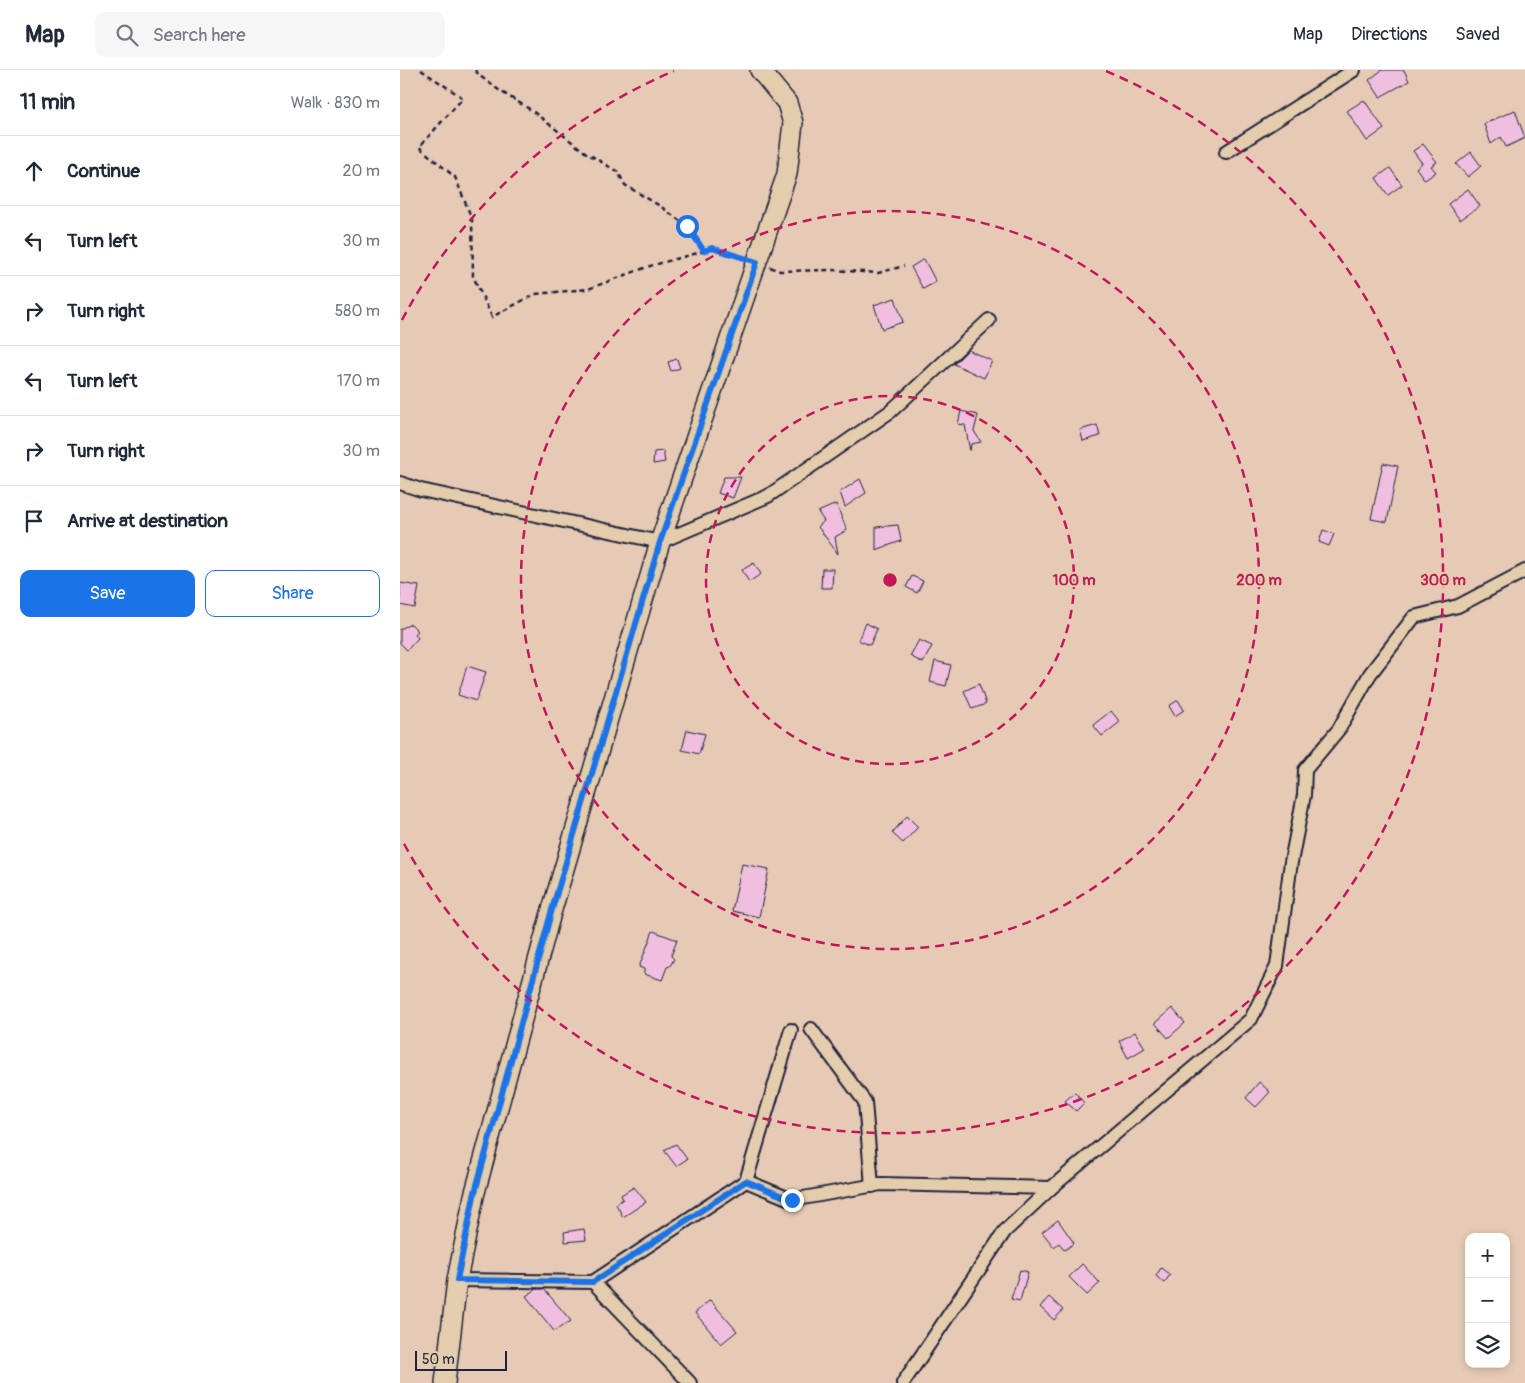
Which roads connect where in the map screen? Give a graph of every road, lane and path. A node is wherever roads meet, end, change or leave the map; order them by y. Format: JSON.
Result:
{"nodes":[{"id":1,"x":421,"y":70,"type":"edge"},
{"id":2,"x":475,"y":70,"type":"edge"},
{"id":3,"x":760,"y":70,"type":"edge"},
{"id":4,"x":1354,"y":70,"type":"edge"},
{"id":5,"x":1226,"y":152,"type":"dead end"},
{"id":6,"x":704,"y":251,"type":"junction"},
{"id":7,"x":757,"y":262,"type":"junction"},
{"id":8,"x":904,"y":266,"type":"dead end"},
{"id":9,"x":989,"y":320,"type":"dead end"},
{"id":10,"x":400,"y":482,"type":"edge"},
{"id":11,"x":660,"y":542,"type":"junction"},
{"id":12,"x":1525,"y":571,"type":"edge"},
{"id":13,"x":811,"y":1029,"type":"dead end"},
{"id":14,"x":791,"y":1030,"type":"dead end"},
{"id":15,"x":746,"y":1181,"type":"junction"},
{"id":16,"x":872,"y":1186,"type":"junction"},
{"id":17,"x":1051,"y":1188,"type":"junction"},
{"id":18,"x":457,"y":1280,"type":"junction"},
{"id":19,"x":593,"y":1282,"type":"junction"},
{"id":20,"x":445,"y":1383,"type":"edge"},
{"id":21,"x":690,"y":1383,"type":"edge"},
{"id":22,"x":903,"y":1383,"type":"edge"}],
"edges":[{"from":1,"to":6,"type":"path"},
{"from":2,"to":6,"type":"path"},
{"from":3,"to":7,"type":"street"},
{"from":4,"to":5,"type":"street"},
{"from":6,"to":7,"type":"path"},
{"from":7,"to":8,"type":"path"},
{"from":7,"to":11,"type":"street"},
{"from":9,"to":11,"type":"street"},
{"from":10,"to":11,"type":"street"},
{"from":11,"to":18,"type":"street"},
{"from":12,"to":17,"type":"street"},
{"from":13,"to":16,"type":"street"},
{"from":14,"to":15,"type":"street"},
{"from":15,"to":16,"type":"street"},
{"from":15,"to":19,"type":"street"},
{"from":16,"to":17,"type":"street"},
{"from":17,"to":22,"type":"street"},
{"from":18,"to":19,"type":"street"},
{"from":18,"to":20,"type":"street"},
{"from":19,"to":21,"type":"street"}]}
